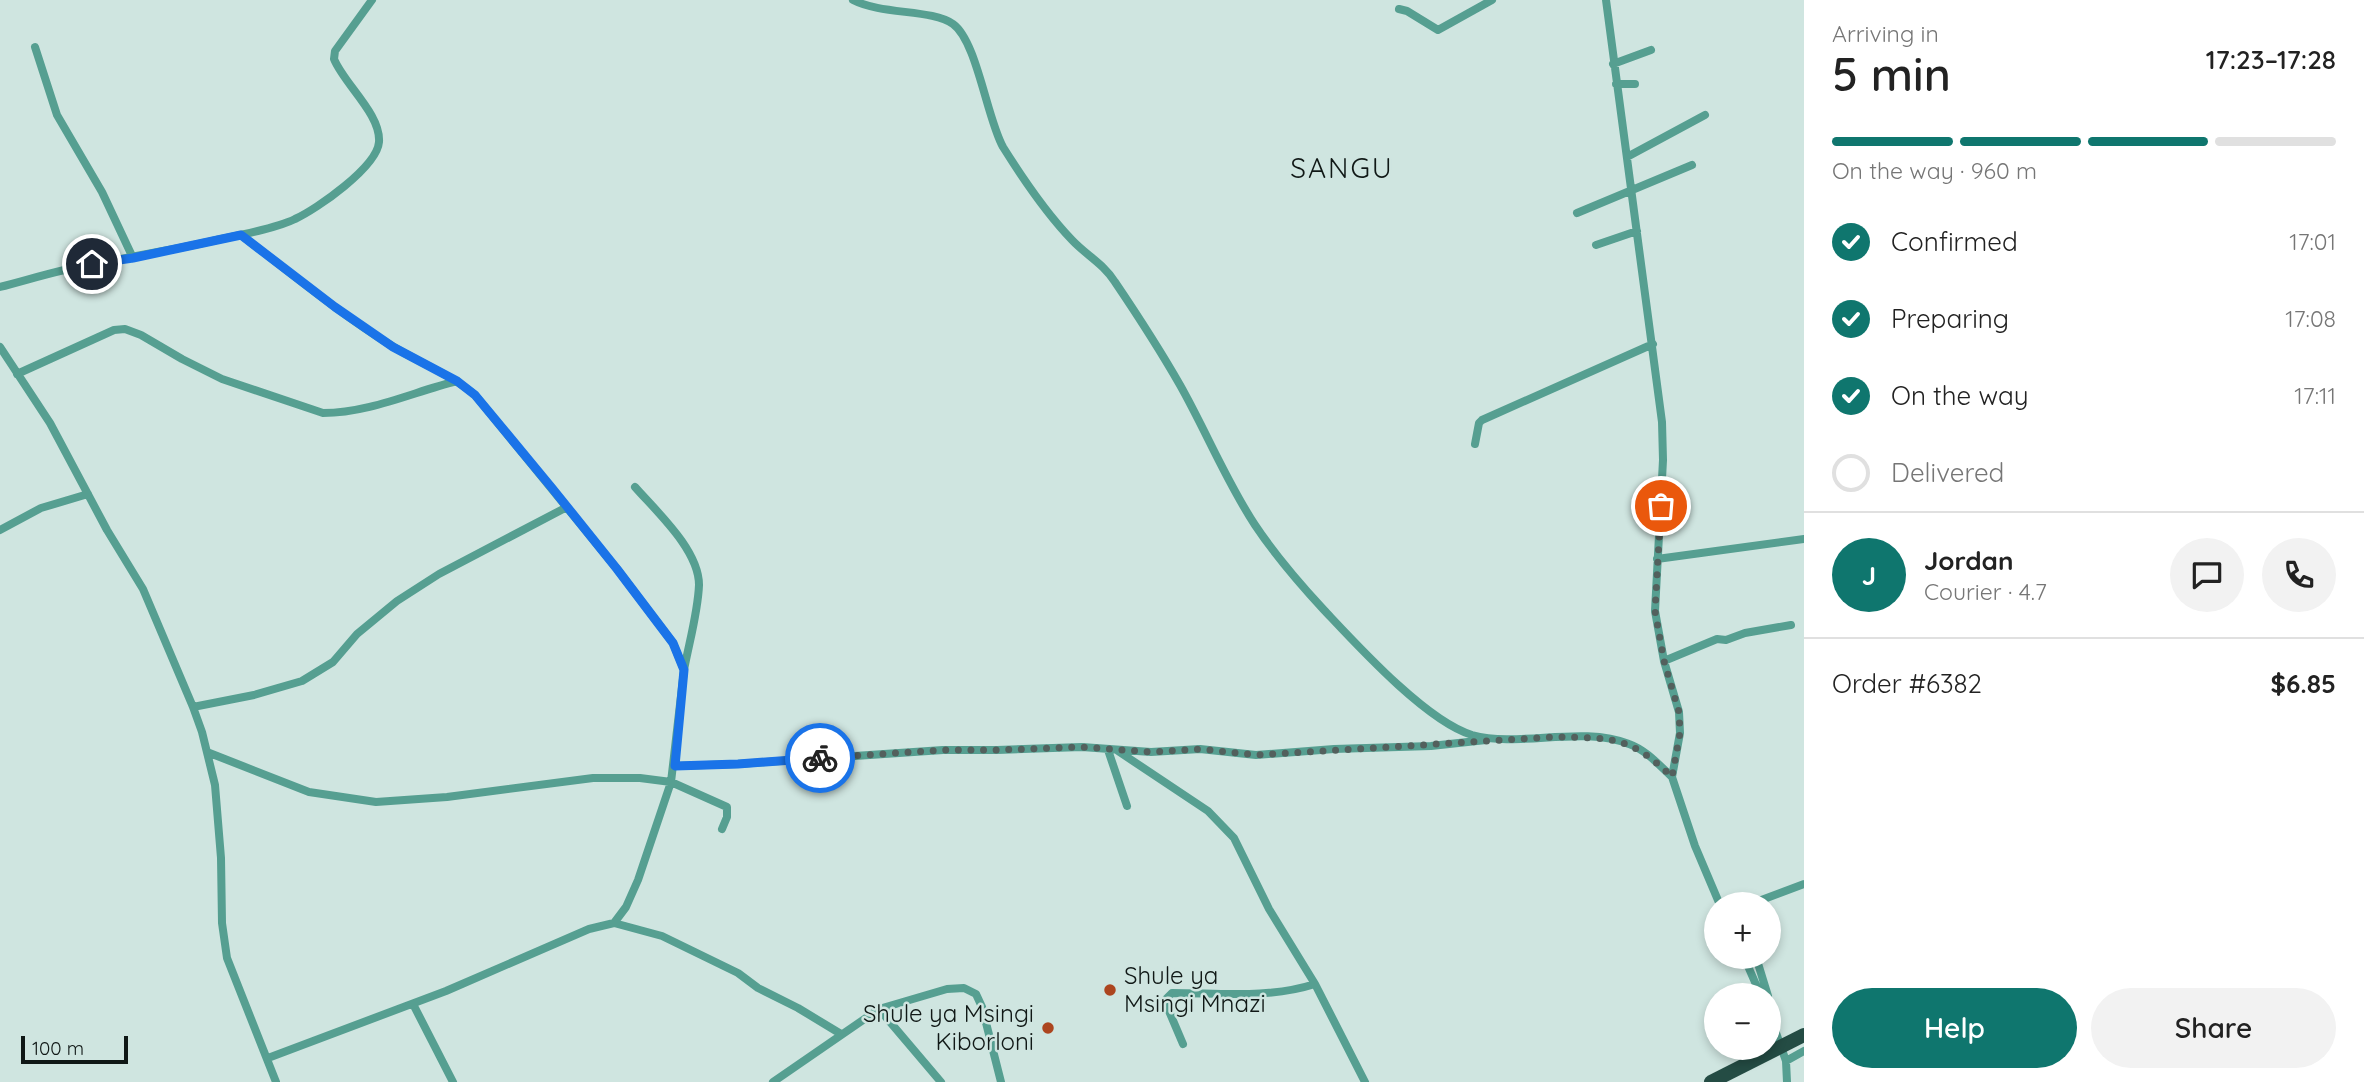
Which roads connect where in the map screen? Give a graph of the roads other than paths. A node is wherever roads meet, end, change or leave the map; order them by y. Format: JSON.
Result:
{"nodes":[{"id":1,"x":372,"y":0,"type":"edge"},
{"id":2,"x":853,"y":0,"type":"edge"},
{"id":3,"x":1492,"y":0,"type":"edge"},
{"id":4,"x":1606,"y":0,"type":"edge"},
{"id":5,"x":1399,"y":9,"type":"dead end"},
{"id":6,"x":34,"y":47,"type":"dead end"},
{"id":7,"x":1651,"y":50,"type":"dead end"},
{"id":8,"x":1613,"y":64,"type":"junction"},
{"id":9,"x":1616,"y":84,"type":"junction"},
{"id":10,"x":1635,"y":84,"type":"dead end"},
{"id":11,"x":1705,"y":115,"type":"dead end"},
{"id":12,"x":1627,"y":157,"type":"junction"},
{"id":13,"x":1692,"y":165,"type":"dead end"},
{"id":14,"x":1632,"y":188,"type":"junction"},
{"id":15,"x":1577,"y":213,"type":"dead end"},
{"id":16,"x":1637,"y":231,"type":"junction"},
{"id":17,"x":241,"y":235,"type":"junction"},
{"id":18,"x":1596,"y":245,"type":"dead end"},
{"id":19,"x":133,"y":258,"type":"junction"},
{"id":20,"x":0,"y":286,"type":"edge"},
{"id":21,"x":1653,"y":344,"type":"junction"},
{"id":22,"x":0,"y":347,"type":"edge"},
{"id":23,"x":17,"y":374,"type":"junction"},
{"id":24,"x":457,"y":381,"type":"junction"},
{"id":25,"x":1475,"y":444,"type":"dead end"},
{"id":26,"x":635,"y":487,"type":"dead end"},
{"id":27,"x":88,"y":494,"type":"junction"},
{"id":28,"x":567,"y":507,"type":"junction"},
{"id":29,"x":0,"y":530,"type":"edge"},
{"id":30,"x":1804,"y":539,"type":"edge"},
{"id":31,"x":1657,"y":559,"type":"junction"},
{"id":32,"x":1791,"y":625,"type":"dead end"},
{"id":33,"x":1664,"y":661,"type":"junction"},
{"id":34,"x":684,"y":670,"type":"junction"},
{"id":35,"x":193,"y":707,"type":"junction"},
{"id":36,"x":1492,"y":739,"type":"junction"},
{"id":37,"x":1108,"y":750,"type":"junction"},
{"id":38,"x":1118,"y":751,"type":"junction"},
{"id":39,"x":207,"y":752,"type":"junction"},
{"id":40,"x":675,"y":766,"type":"junction"},
{"id":41,"x":1672,"y":777,"type":"junction"},
{"id":42,"x":671,"y":782,"type":"junction"},
{"id":43,"x":1127,"y":806,"type":"dead end"},
{"id":44,"x":722,"y":829,"type":"dead end"},
{"id":45,"x":1804,"y":884,"type":"edge"},
{"id":46,"x":1714,"y":892,"type":"edge"},
{"id":47,"x":1781,"y":893,"type":"edge"},
{"id":48,"x":614,"y":923,"type":"junction"},
{"id":49,"x":1314,"y":984,"type":"junction"},
{"id":50,"x":413,"y":1004,"type":"junction"},
{"id":51,"x":878,"y":1009,"type":"junction"},
{"id":52,"x":841,"y":1034,"type":"junction"},
{"id":53,"x":1804,"y":1035,"type":"edge"},
{"id":54,"x":1183,"y":1044,"type":"dead end"},
{"id":55,"x":1781,"y":1046,"type":"edge"},
{"id":56,"x":1804,"y":1051,"type":"edge"},
{"id":57,"x":1784,"y":1054,"type":"junction"},
{"id":58,"x":268,"y":1058,"type":"junction"},
{"id":59,"x":276,"y":1082,"type":"edge"},
{"id":60,"x":453,"y":1082,"type":"edge"},
{"id":61,"x":773,"y":1082,"type":"edge"},
{"id":62,"x":941,"y":1082,"type":"edge"},
{"id":63,"x":1001,"y":1082,"type":"edge"},
{"id":64,"x":1365,"y":1082,"type":"edge"},
{"id":65,"x":1711,"y":1082,"type":"edge"},
{"id":66,"x":1787,"y":1082,"type":"edge"}],
"edges":[{"from":1,"to":17,"type":"street"},
{"from":2,"to":36,"type":"street"},
{"from":3,"to":5,"type":"street"},
{"from":4,"to":8,"type":"street"},
{"from":6,"to":19,"type":"street"},
{"from":7,"to":8,"type":"street"},
{"from":8,"to":9,"type":"street"},
{"from":9,"to":10,"type":"street"},
{"from":9,"to":12,"type":"street"},
{"from":11,"to":12,"type":"street"},
{"from":12,"to":14,"type":"street"},
{"from":13,"to":14,"type":"street"},
{"from":14,"to":15,"type":"street"},
{"from":14,"to":16,"type":"street"},
{"from":16,"to":18,"type":"street"},
{"from":16,"to":21,"type":"street"},
{"from":17,"to":19,"type":"street"},
{"from":17,"to":24,"type":"street"},
{"from":19,"to":20,"type":"street"},
{"from":21,"to":25,"type":"street"},
{"from":21,"to":31,"type":"street"},
{"from":22,"to":23,"type":"street"},
{"from":23,"to":24,"type":"street"},
{"from":23,"to":27,"type":"street"},
{"from":24,"to":28,"type":"street"},
{"from":26,"to":34,"type":"street"},
{"from":27,"to":29,"type":"street"},
{"from":27,"to":35,"type":"street"},
{"from":28,"to":34,"type":"street"},
{"from":28,"to":35,"type":"street"},
{"from":30,"to":31,"type":"street"},
{"from":31,"to":33,"type":"street"},
{"from":32,"to":33,"type":"street"},
{"from":33,"to":41,"type":"street"},
{"from":34,"to":40,"type":"street"},
{"from":35,"to":39,"type":"street"},
{"from":36,"to":38,"type":"street"},
{"from":36,"to":41,"type":"street"},
{"from":37,"to":38,"type":"street"},
{"from":37,"to":40,"type":"street"},
{"from":37,"to":43,"type":"street"},
{"from":38,"to":49,"type":"street"},
{"from":39,"to":42,"type":"street"},
{"from":39,"to":58,"type":"street"},
{"from":40,"to":42,"type":"street"},
{"from":41,"to":46,"type":"street"},
{"from":42,"to":44,"type":"street"},
{"from":42,"to":48,"type":"street"},
{"from":45,"to":47,"type":"street"},
{"from":48,"to":50,"type":"street"},
{"from":48,"to":52,"type":"street"},
{"from":49,"to":54,"type":"street"},
{"from":49,"to":64,"type":"street"},
{"from":50,"to":58,"type":"street"},
{"from":50,"to":60,"type":"street"},
{"from":51,"to":52,"type":"street"},
{"from":51,"to":62,"type":"street"},
{"from":51,"to":63,"type":"street"},
{"from":52,"to":61,"type":"street"},
{"from":53,"to":57,"type":"highway"},
{"from":55,"to":57,"type":"street"},
{"from":56,"to":57,"type":"street"},
{"from":57,"to":65,"type":"highway"},
{"from":57,"to":66,"type":"street"},
{"from":58,"to":59,"type":"street"}]}
